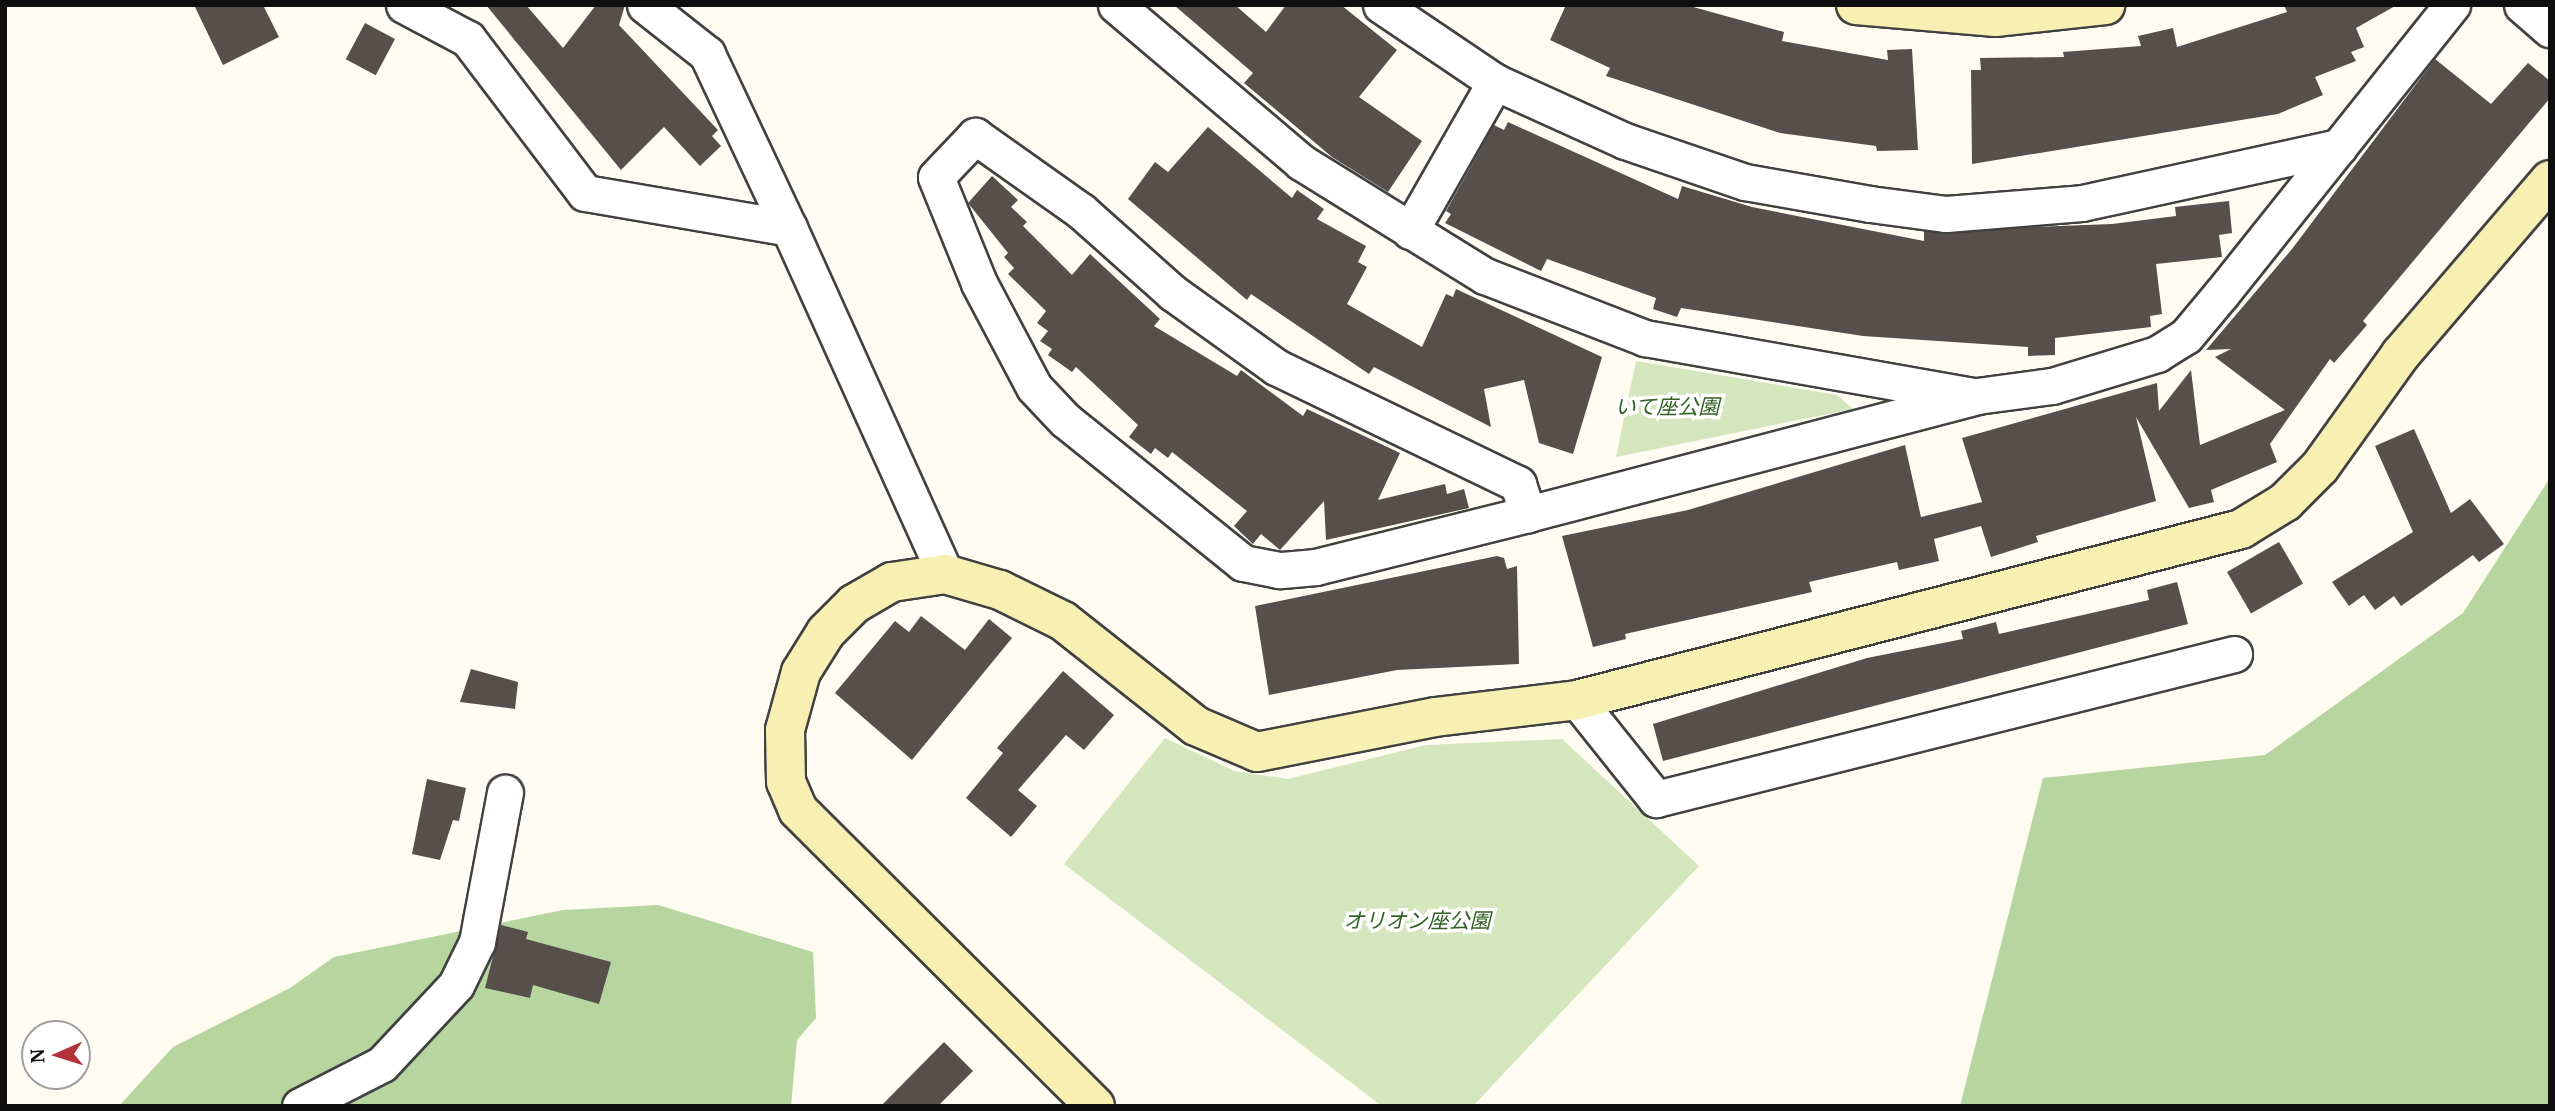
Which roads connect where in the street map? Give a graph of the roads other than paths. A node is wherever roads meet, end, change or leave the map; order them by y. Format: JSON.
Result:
{"nodes":[{"id":1,"x":404,"y":5,"type":"edge"},
{"id":2,"x":645,"y":5,"type":"edge"},
{"id":3,"x":1116,"y":5,"type":"edge"},
{"id":4,"x":1381,"y":5,"type":"edge"},
{"id":5,"x":1856,"y":5,"type":"edge"},
{"id":6,"x":2105,"y":5,"type":"edge"},
{"id":7,"x":2452,"y":5,"type":"edge"},
{"id":8,"x":2522,"y":5,"type":"edge"},
{"id":9,"x":1956,"y":11,"type":"edge"},
{"id":10,"x":2550,"y":29,"type":"edge"},
{"id":11,"x":1495,"y":82,"type":"junction"},
{"id":12,"x":2339,"y":147,"type":"junction"},
{"id":13,"x":2550,"y":180,"type":"edge"},
{"id":14,"x":789,"y":228,"type":"junction"},
{"id":15,"x":1410,"y":231,"type":"junction"},
{"id":16,"x":1977,"y":397,"type":"junction"},
{"id":17,"x":1528,"y":514,"type":"junction"},
{"id":18,"x":945,"y":574,"type":"junction"},
{"id":19,"x":2234,"y":654,"type":"dead end"},
{"id":20,"x":1577,"y":700,"type":"junction"},
{"id":21,"x":505,"y":793,"type":"dead end"},
{"id":22,"x":300,"y":1106,"type":"edge"},
{"id":23,"x":1095,"y":1106,"type":"edge"}],
"edges":[{"from":1,"to":14,"type":"street"},
{"from":2,"to":14,"type":"street"},
{"from":3,"to":15,"type":"street"},
{"from":4,"to":11,"type":"street"},
{"from":5,"to":9,"type":"street"},
{"from":6,"to":9,"type":"street"},
{"from":7,"to":12,"type":"street"},
{"from":8,"to":10,"type":"street"},
{"from":11,"to":12,"type":"street"},
{"from":11,"to":15,"type":"street"},
{"from":12,"to":16,"type":"street"},
{"from":13,"to":20,"type":"street"},
{"from":14,"to":18,"type":"street"},
{"from":15,"to":16,"type":"street"},
{"from":16,"to":17,"type":"street"},
{"from":17,"to":17,"type":"street"},
{"from":18,"to":20,"type":"street"},
{"from":18,"to":23,"type":"street"},
{"from":19,"to":20,"type":"street"},
{"from":21,"to":22,"type":"street"}]}
